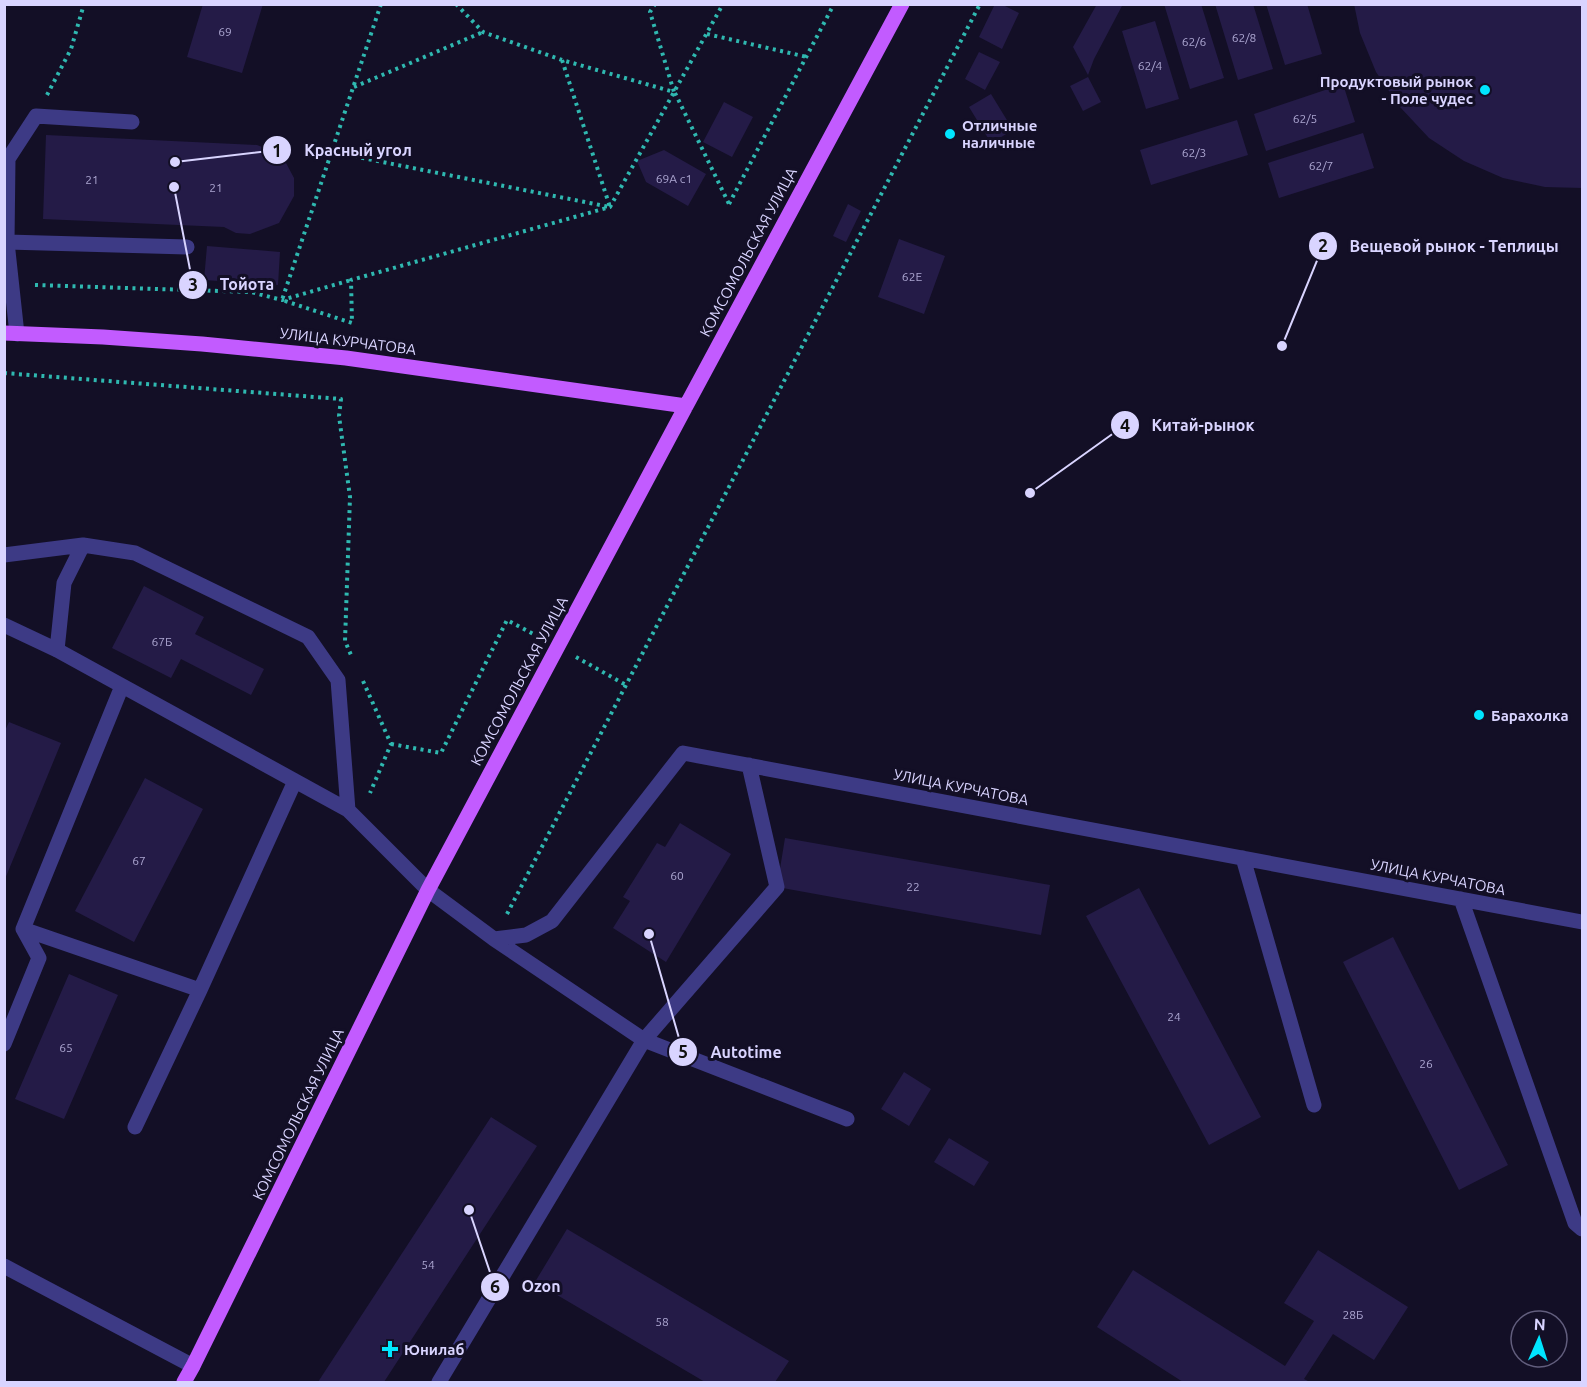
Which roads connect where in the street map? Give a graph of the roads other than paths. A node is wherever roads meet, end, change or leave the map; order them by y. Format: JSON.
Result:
{"nodes":[{"id":1,"x":902,"y":4,"type":"edge"},
{"id":2,"x":132,"y":122,"type":"dead end"},
{"id":3,"x":6,"y":184,"type":"edge"},
{"id":4,"x":7,"y":242,"type":"junction"},
{"id":5,"x":187,"y":247,"type":"dead end"},
{"id":6,"x":11,"y":333,"type":"edge"},
{"id":7,"x":686,"y":406,"type":"junction"},
{"id":8,"x":83,"y":545,"type":"junction"},
{"id":9,"x":4,"y":555,"type":"edge"},
{"id":10,"x":4,"y":626,"type":"edge"},
{"id":11,"x":57,"y":650,"type":"junction"},
{"id":12,"x":122,"y":686,"type":"junction"},
{"id":13,"x":748,"y":765,"type":"junction"},
{"id":14,"x":295,"y":781,"type":"junction"},
{"id":15,"x":353,"y":815,"type":"junction"},
{"id":16,"x":1243,"y":858,"type":"junction"},
{"id":17,"x":428,"y":890,"type":"junction"},
{"id":18,"x":1461,"y":899,"type":"junction"},
{"id":19,"x":1582,"y":922,"type":"edge"},
{"id":20,"x":23,"y":929,"type":"junction"},
{"id":21,"x":494,"y":939,"type":"junction"},
{"id":22,"x":200,"y":990,"type":"junction"},
{"id":23,"x":644,"y":1040,"type":"junction"},
{"id":24,"x":4,"y":1044,"type":"edge"},
{"id":25,"x":1314,"y":1105,"type":"dead end"},
{"id":26,"x":847,"y":1119,"type":"dead end"},
{"id":27,"x":135,"y":1127,"type":"dead end"},
{"id":28,"x":1582,"y":1229,"type":"edge"},
{"id":29,"x":4,"y":1266,"type":"edge"},
{"id":30,"x":193,"y":1366,"type":"junction"},
{"id":31,"x":184,"y":1383,"type":"edge"},
{"id":32,"x":439,"y":1383,"type":"edge"}],
"edges":[{"from":1,"to":7,"type":"main road","name":"КОМСОМОЛЬСКАЯ УЛИЦА"},
{"from":2,"to":3,"type":"street"},
{"from":3,"to":4,"type":"street"},
{"from":4,"to":5,"type":"street"},
{"from":4,"to":6,"type":"street"},
{"from":6,"to":7,"type":"main road","name":"УЛИЦА КУРЧАТОВА"},
{"from":7,"to":17,"type":"main road","name":"КОМСОМОЛЬСКАЯ УЛИЦА"},
{"from":8,"to":9,"type":"street"},
{"from":8,"to":11,"type":"street"},
{"from":8,"to":15,"type":"street"},
{"from":10,"to":11,"type":"street"},
{"from":11,"to":12,"type":"street"},
{"from":12,"to":14,"type":"street"},
{"from":12,"to":20,"type":"street"},
{"from":13,"to":16,"type":"street","name":"УЛИЦА КУРЧАТОВА"},
{"from":13,"to":21,"type":"street","name":"УЛИЦА КУРЧАТОВА"},
{"from":13,"to":23,"type":"street"},
{"from":14,"to":15,"type":"street"},
{"from":14,"to":22,"type":"street"},
{"from":15,"to":17,"type":"street"},
{"from":16,"to":18,"type":"street","name":"УЛИЦА КУРЧАТОВА"},
{"from":16,"to":25,"type":"street"},
{"from":17,"to":21,"type":"street"},
{"from":17,"to":30,"type":"main road","name":"КОМСОМОЛЬСКАЯ УЛИЦА"},
{"from":18,"to":19,"type":"street","name":"УЛИЦА КУРЧАТОВА"},
{"from":18,"to":28,"type":"street"},
{"from":20,"to":22,"type":"street"},
{"from":20,"to":24,"type":"street"},
{"from":21,"to":23,"type":"street"},
{"from":22,"to":27,"type":"street"},
{"from":23,"to":26,"type":"street"},
{"from":23,"to":32,"type":"street"},
{"from":29,"to":30,"type":"street"},
{"from":30,"to":31,"type":"main road","name":"КОМСОМОЛЬСКАЯ УЛИЦА"}]}
